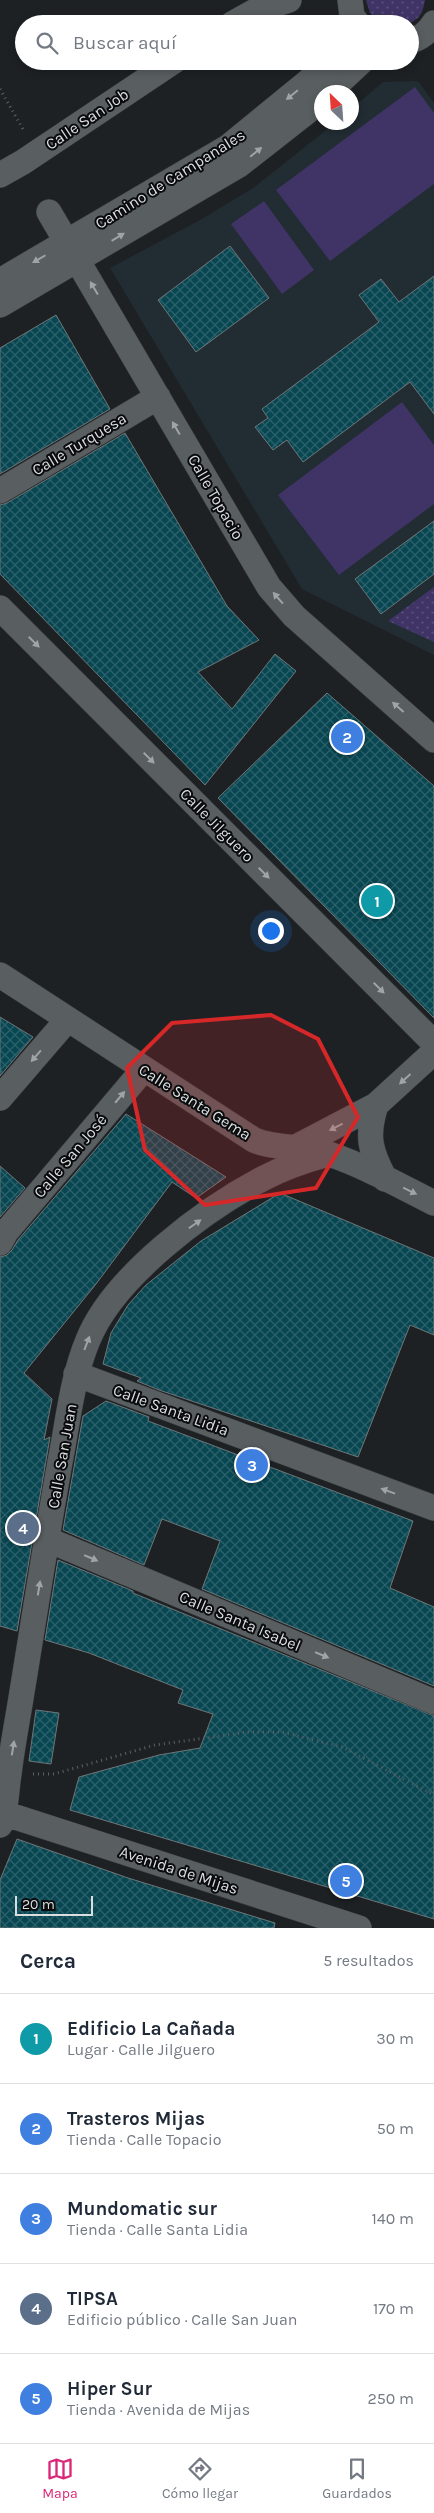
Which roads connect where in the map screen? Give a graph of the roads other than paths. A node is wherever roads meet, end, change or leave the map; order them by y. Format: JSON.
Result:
{"nodes":[{"id":1,"x":290,"y":0,"type":"edge"},
{"id":2,"x":249,"y":15,"type":"edge"},
{"id":3,"x":434,"y":23,"type":"edge"},
{"id":4,"x":420,"y":44,"type":"edge"},
{"id":5,"x":161,"y":70,"type":"edge"},
{"id":6,"x":319,"y":70,"type":"edge"},
{"id":7,"x":352,"y":70,"type":"edge"},
{"id":8,"x":336,"y":85,"type":"edge"},
{"id":9,"x":314,"y":106,"type":"edge"},
{"id":10,"x":0,"y":174,"type":"edge"},
{"id":11,"x":50,"y":212,"type":"dead end"},
{"id":12,"x":72,"y":252,"type":"junction"},
{"id":13,"x":0,"y":281,"type":"edge"},
{"id":14,"x":0,"y":305,"type":"edge"},
{"id":15,"x":158,"y":397,"type":"junction"},
{"id":16,"x":0,"y":491,"type":"edge"},
{"id":17,"x":0,"y":608,"type":"edge"},
{"id":18,"x":432,"y":735,"type":"edge"},
{"id":19,"x":0,"y":975,"type":"edge"},
{"id":20,"x":68,"y":1019,"type":"junction"},
{"id":21,"x":434,"y":1043,"type":"edge"},
{"id":22,"x":434,"y":1052,"type":"edge"},
{"id":23,"x":143,"y":1070,"type":"junction"},
{"id":24,"x":0,"y":1098,"type":"edge"},
{"id":25,"x":376,"y":1105,"type":"junction"},
{"id":26,"x":263,"y":1144,"type":"junction"},
{"id":27,"x":296,"y":1147,"type":"junction"},
{"id":28,"x":328,"y":1154,"type":"junction"},
{"id":29,"x":264,"y":1178,"type":"junction"},
{"id":30,"x":385,"y":1179,"type":"junction"},
{"id":31,"x":434,"y":1203,"type":"edge"},
{"id":32,"x":0,"y":1243,"type":"edge"},
{"id":33,"x":76,"y":1374,"type":"junction"},
{"id":34,"x":434,"y":1508,"type":"edge"},
{"id":35,"x":46,"y":1539,"type":"junction"},
{"id":36,"x":434,"y":1702,"type":"edge"},
{"id":37,"x":2,"y":1817,"type":"edge"},
{"id":38,"x":358,"y":1928,"type":"edge"}],
"edges":[{"from":1,"to":2,"type":"street"},
{"from":3,"to":4,"type":"street"},
{"from":5,"to":10,"type":"street","name":"Calle San Job"},
{"from":6,"to":12,"type":"street","name":"Camino de Campanales","one_way":true},
{"from":7,"to":8,"type":"street"},
{"from":12,"to":9,"type":"street","name":"Camino de Campanales","one_way":true},
{"from":11,"to":12,"type":"street","name":"Calle Topacio"},
{"from":12,"to":13,"type":"street","name":"Camino de Campanales","one_way":true},
{"from":12,"to":14,"type":"street","name":"Camino de Campanales"},
{"from":15,"to":12,"type":"street","name":"Calle Topacio","one_way":true},
{"from":15,"to":16,"type":"street","name":"Calle Turquesa"},
{"from":18,"to":15,"type":"street","name":"Calle Topacio","one_way":true},
{"from":17,"to":21,"type":"street","name":"Calle Jilguero","one_way":true},
{"from":19,"to":20,"type":"street","name":"Calle Santa Gema"},
{"from":20,"to":23,"type":"street","name":"Calle Santa Gema"},
{"from":20,"to":24,"type":"street","one_way":true},
{"from":22,"to":25,"type":"street","one_way":true},
{"from":23,"to":26,"type":"street","name":"Calle Santa Gema"},
{"from":32,"to":23,"type":"street","name":"Calle San José","one_way":true},
{"from":25,"to":27,"type":"street","one_way":true},
{"from":25,"to":30,"type":"street"},
{"from":26,"to":27,"type":"street","name":"Calle Santa Gema"},
{"from":26,"to":29,"type":"street"},
{"from":27,"to":28,"type":"street","name":"Calle Santa Gema"},
{"from":28,"to":29,"type":"street","name":"Calle San Juan"},
{"from":28,"to":30,"type":"street","name":"Calle Santa Gema"},
{"from":33,"to":29,"type":"street","name":"Calle San Juan","one_way":true},
{"from":30,"to":31,"type":"street","name":"Calle Santa Gema","one_way":true},
{"from":34,"to":33,"type":"street","name":"Calle Santa Lidia","one_way":true},
{"from":33,"to":35,"type":"street","name":"Calle San Juan"},
{"from":35,"to":36,"type":"street","name":"Calle Santa Isabel","one_way":true},
{"from":37,"to":35,"type":"street","name":"Calle San Juan","one_way":true},
{"from":37,"to":38,"type":"street","name":"Avenida de Mijas"}]}
